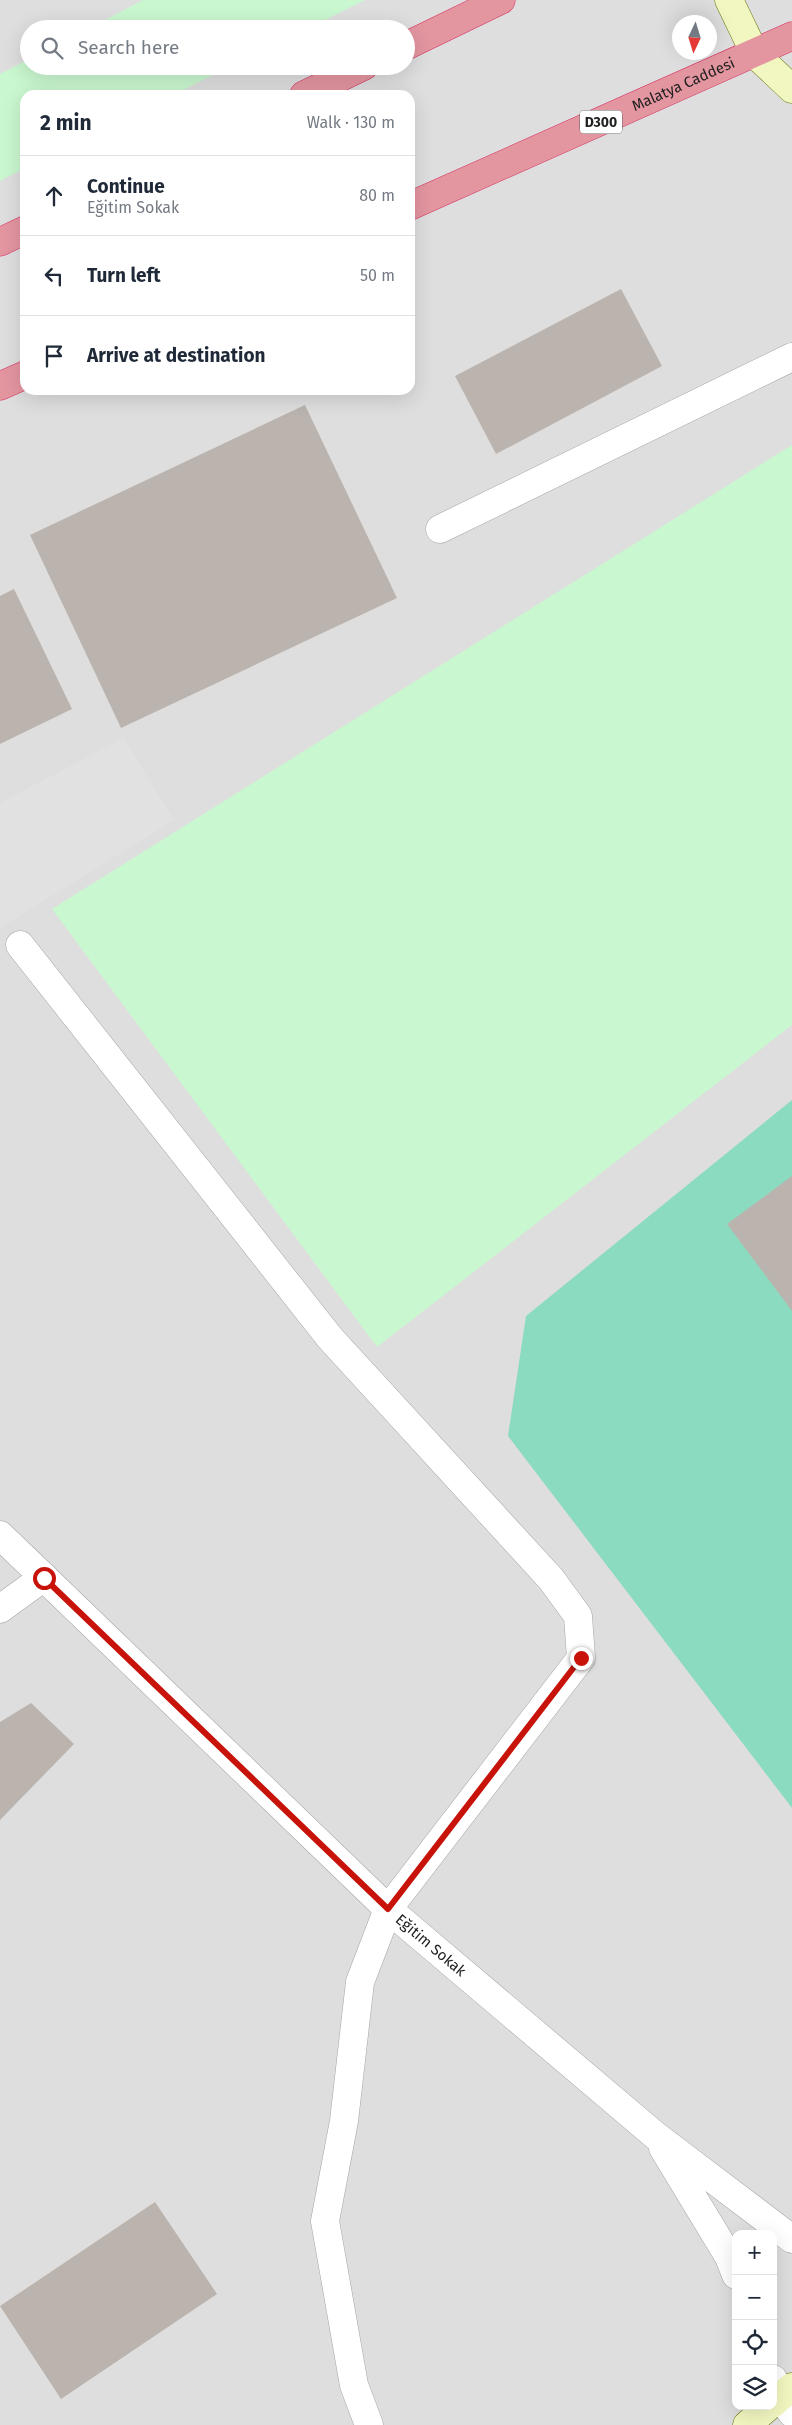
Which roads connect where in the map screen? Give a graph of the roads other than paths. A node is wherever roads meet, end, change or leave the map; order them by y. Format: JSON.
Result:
{"nodes":[{"id":1,"x":501,"y":0,"type":"edge"},
{"id":2,"x":729,"y":0,"type":"edge"},
{"id":3,"x":792,"y":36,"type":"edge"},
{"id":4,"x":415,"y":42,"type":"edge"},
{"id":5,"x":755,"y":54,"type":"junction"},
{"id":6,"x":345,"y":75,"type":"edge"},
{"id":7,"x":792,"y":88,"type":"edge"},
{"id":8,"x":314,"y":90,"type":"edge"},
{"id":9,"x":415,"y":204,"type":"edge"},
{"id":10,"x":20,"y":232,"type":"edge"},
{"id":11,"x":0,"y":242,"type":"edge"},
{"id":12,"x":792,"y":357,"type":"edge"},
{"id":13,"x":20,"y":377,"type":"edge"},
{"id":14,"x":0,"y":386,"type":"edge"},
{"id":15,"x":440,"y":529,"type":"dead end"},
{"id":16,"x":20,"y":945,"type":"dead end"},
{"id":17,"x":0,"y":1536,"type":"edge"},
{"id":18,"x":44,"y":1578,"type":"junction"},
{"id":19,"x":0,"y":1609,"type":"edge"},
{"id":20,"x":388,"y":1909,"type":"junction"},
{"id":21,"x":656,"y":2136,"type":"junction"},
{"id":22,"x":792,"y":2239,"type":"edge"},
{"id":23,"x":732,"y":2265,"type":"edge"},
{"id":24,"x":780,"y":2398,"type":"edge"},
{"id":25,"x":369,"y":2425,"type":"edge"},
{"id":26,"x":747,"y":2425,"type":"edge"}],
"edges":[{"from":1,"to":4,"type":"highway"},
{"from":2,"to":5,"type":"main road"},
{"from":3,"to":5,"type":"highway","name":"Malatya Caddesi","number":"D300"},
{"from":5,"to":7,"type":"main road"},
{"from":5,"to":9,"type":"highway","name":"Malatya Caddesi","number":"D300"},
{"from":6,"to":8,"type":"highway"},
{"from":10,"to":11,"type":"highway"},
{"from":12,"to":15,"type":"street"},
{"from":13,"to":14,"type":"highway"},
{"from":16,"to":20,"type":"street"},
{"from":17,"to":18,"type":"street","name":"Eğitim Sokak"},
{"from":18,"to":19,"type":"street"},
{"from":18,"to":20,"type":"street","name":"Eğitim Sokak"},
{"from":20,"to":21,"type":"street","name":"Eğitim Sokak"},
{"from":20,"to":25,"type":"street"},
{"from":21,"to":22,"type":"street","name":"Eğitim Sokak"},
{"from":21,"to":23,"type":"street"},
{"from":24,"to":26,"type":"main road"}]}
